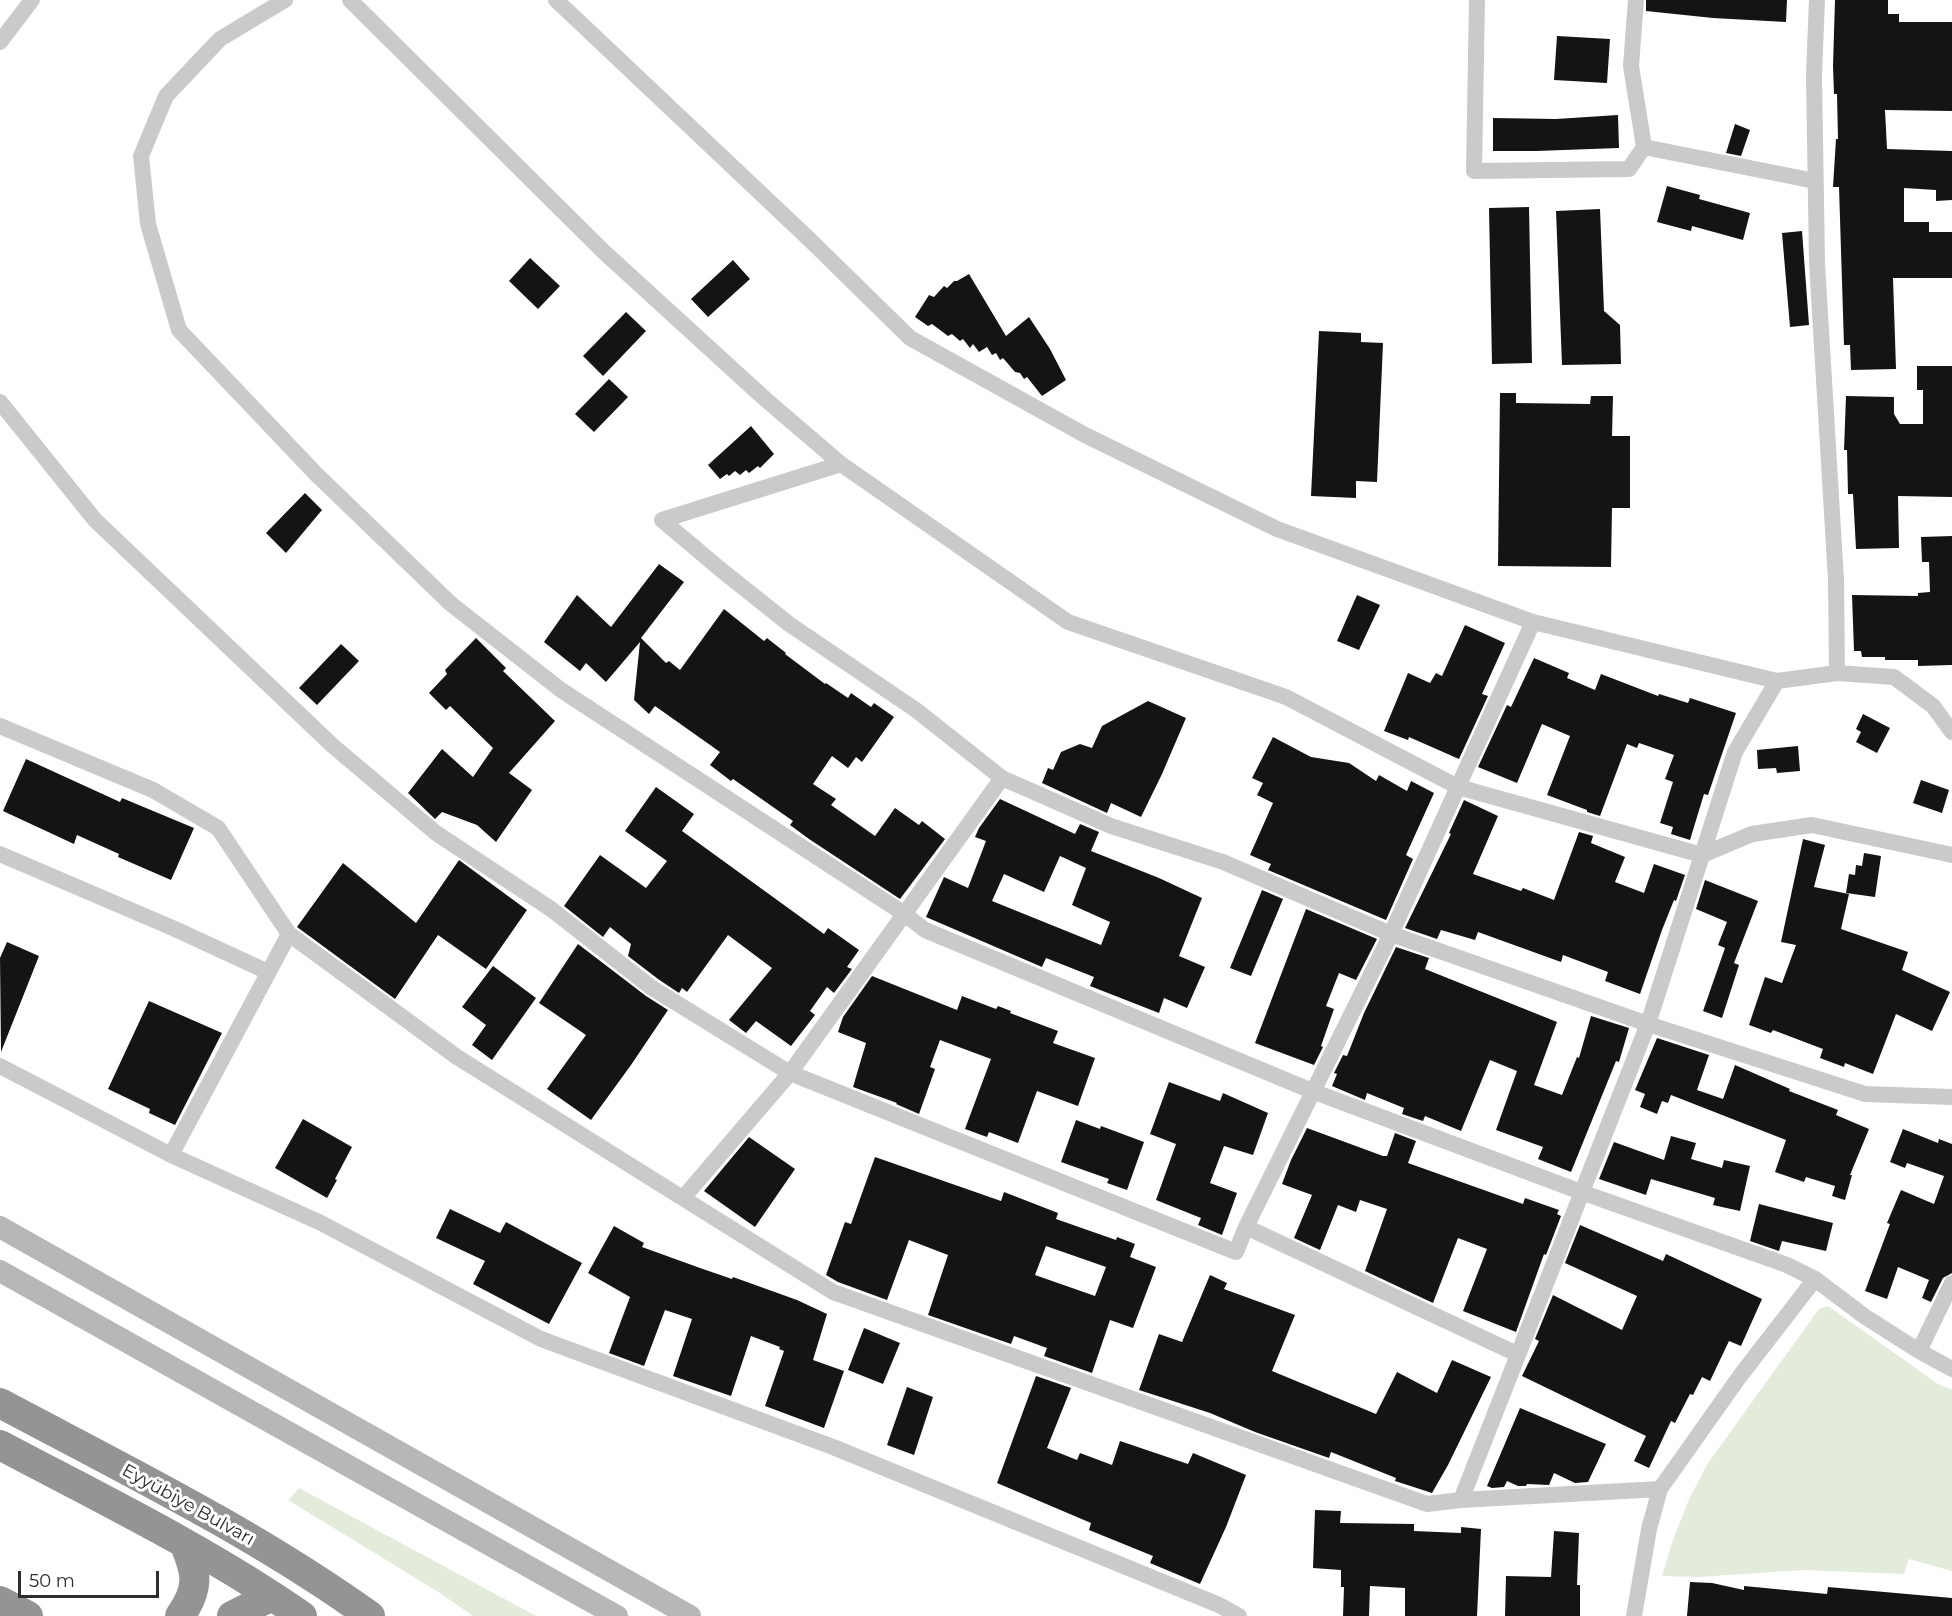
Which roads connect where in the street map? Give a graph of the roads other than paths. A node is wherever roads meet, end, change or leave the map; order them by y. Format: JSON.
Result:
{"nodes":[{"id":1,"x":32,"y":0,"type":"edge"},
{"id":2,"x":285,"y":0,"type":"edge"},
{"id":3,"x":350,"y":0,"type":"edge"},
{"id":4,"x":556,"y":0,"type":"edge"},
{"id":5,"x":1476,"y":0,"type":"edge"},
{"id":6,"x":1636,"y":0,"type":"edge"},
{"id":7,"x":1817,"y":0,"type":"edge"},
{"id":8,"x":0,"y":42,"type":"edge"},
{"id":9,"x":1644,"y":147,"type":"junction"},
{"id":10,"x":1815,"y":181,"type":"junction"},
{"id":11,"x":0,"y":402,"type":"edge"},
{"id":12,"x":841,"y":464,"type":"junction"},
{"id":13,"x":1533,"y":622,"type":"junction"},
{"id":14,"x":1837,"y":673,"type":"junction"},
{"id":15,"x":1777,"y":681,"type":"junction"},
{"id":16,"x":0,"y":726,"type":"edge"},
{"id":17,"x":1952,"y":732,"type":"edge"},
{"id":18,"x":1002,"y":778,"type":"junction"},
{"id":19,"x":1458,"y":787,"type":"junction"},
{"id":20,"x":0,"y":854,"type":"edge"},
{"id":21,"x":1702,"y":855,"type":"junction"},
{"id":22,"x":1952,"y":855,"type":"edge"},
{"id":23,"x":903,"y":913,"type":"junction"},
{"id":24,"x":289,"y":934,"type":"junction"},
{"id":25,"x":1391,"y":934,"type":"junction"},
{"id":26,"x":268,"y":972,"type":"junction"},
{"id":27,"x":1648,"y":1024,"type":"junction"},
{"id":28,"x":0,"y":1066,"type":"edge"},
{"id":29,"x":790,"y":1073,"type":"junction"},
{"id":30,"x":1312,"y":1091,"type":"junction"},
{"id":31,"x":1952,"y":1097,"type":"edge"},
{"id":32,"x":171,"y":1155,"type":"junction"},
{"id":33,"x":1581,"y":1192,"type":"junction"},
{"id":34,"x":683,"y":1198,"type":"junction"},
{"id":35,"x":0,"y":1227,"type":"edge"},
{"id":36,"x":1246,"y":1227,"type":"junction"},
{"id":37,"x":0,"y":1271,"type":"edge"},
{"id":38,"x":1815,"y":1279,"type":"junction"},
{"id":39,"x":1952,"y":1283,"type":"edge"},
{"id":40,"x":1919,"y":1351,"type":"junction"},
{"id":41,"x":1517,"y":1354,"type":"junction"},
{"id":42,"x":1952,"y":1369,"type":"edge"},
{"id":43,"x":0,"y":1403,"type":"edge"},
{"id":44,"x":0,"y":1445,"type":"edge"},
{"id":45,"x":1660,"y":1489,"type":"junction"},
{"id":46,"x":1461,"y":1500,"type":"junction"},
{"id":47,"x":184,"y":1543,"type":"junction"},
{"id":48,"x":272,"y":1596,"type":"junction"},
{"id":49,"x":0,"y":1601,"type":"edge"},
{"id":50,"x":28,"y":1616,"type":"edge"},
{"id":51,"x":180,"y":1616,"type":"edge"},
{"id":52,"x":232,"y":1616,"type":"edge"},
{"id":53,"x":302,"y":1616,"type":"edge"},
{"id":54,"x":370,"y":1616,"type":"edge"},
{"id":55,"x":617,"y":1616,"type":"edge"},
{"id":56,"x":690,"y":1616,"type":"edge"},
{"id":57,"x":1239,"y":1616,"type":"edge"},
{"id":58,"x":1634,"y":1616,"type":"edge"}],
"edges":[{"from":1,"to":8,"type":"street"},
{"from":2,"to":23,"type":"street"},
{"from":3,"to":12,"type":"street"},
{"from":4,"to":13,"type":"street"},
{"from":5,"to":9,"type":"street"},
{"from":6,"to":9,"type":"street"},
{"from":7,"to":10,"type":"street"},
{"from":9,"to":10,"type":"street"},
{"from":10,"to":14,"type":"street"},
{"from":11,"to":29,"type":"street"},
{"from":12,"to":18,"type":"street"},
{"from":12,"to":19,"type":"street"},
{"from":13,"to":15,"type":"street"},
{"from":13,"to":19,"type":"street"},
{"from":14,"to":15,"type":"street"},
{"from":14,"to":17,"type":"street"},
{"from":15,"to":21,"type":"street"},
{"from":16,"to":24,"type":"street"},
{"from":18,"to":23,"type":"street"},
{"from":18,"to":25,"type":"street"},
{"from":19,"to":21,"type":"street"},
{"from":19,"to":25,"type":"street"},
{"from":20,"to":26,"type":"street"},
{"from":21,"to":22,"type":"street"},
{"from":21,"to":27,"type":"street"},
{"from":23,"to":29,"type":"street"},
{"from":23,"to":30,"type":"street"},
{"from":24,"to":26,"type":"street"},
{"from":24,"to":34,"type":"street"},
{"from":25,"to":27,"type":"street"},
{"from":25,"to":30,"type":"street"},
{"from":26,"to":32,"type":"street"},
{"from":27,"to":31,"type":"street"},
{"from":27,"to":33,"type":"street"},
{"from":28,"to":32,"type":"street"},
{"from":29,"to":34,"type":"street"},
{"from":29,"to":36,"type":"street"},
{"from":30,"to":33,"type":"street"},
{"from":30,"to":36,"type":"street"},
{"from":32,"to":57,"type":"street"},
{"from":33,"to":38,"type":"street"},
{"from":33,"to":41,"type":"street"},
{"from":34,"to":46,"type":"street"},
{"from":35,"to":56,"type":"main road"},
{"from":36,"to":41,"type":"street"},
{"from":37,"to":55,"type":"main road"},
{"from":38,"to":40,"type":"street"},
{"from":38,"to":45,"type":"street"},
{"from":39,"to":40,"type":"street"},
{"from":40,"to":42,"type":"street"},
{"from":41,"to":46,"type":"street"},
{"from":43,"to":54,"type":"highway","name":"Eyyübiye Bulvarı"},
{"from":44,"to":47,"type":"highway","name":"Eyyübiye Bulvarı"},
{"from":45,"to":46,"type":"street"},
{"from":45,"to":58,"type":"street"},
{"from":47,"to":48,"type":"highway","name":"Eyyübiye Bulvarı"},
{"from":47,"to":51,"type":"highway"},
{"from":48,"to":52,"type":"highway"},
{"from":48,"to":53,"type":"highway","name":"Eyyübiye Bulvarı"},
{"from":49,"to":50,"type":"highway"}]}
